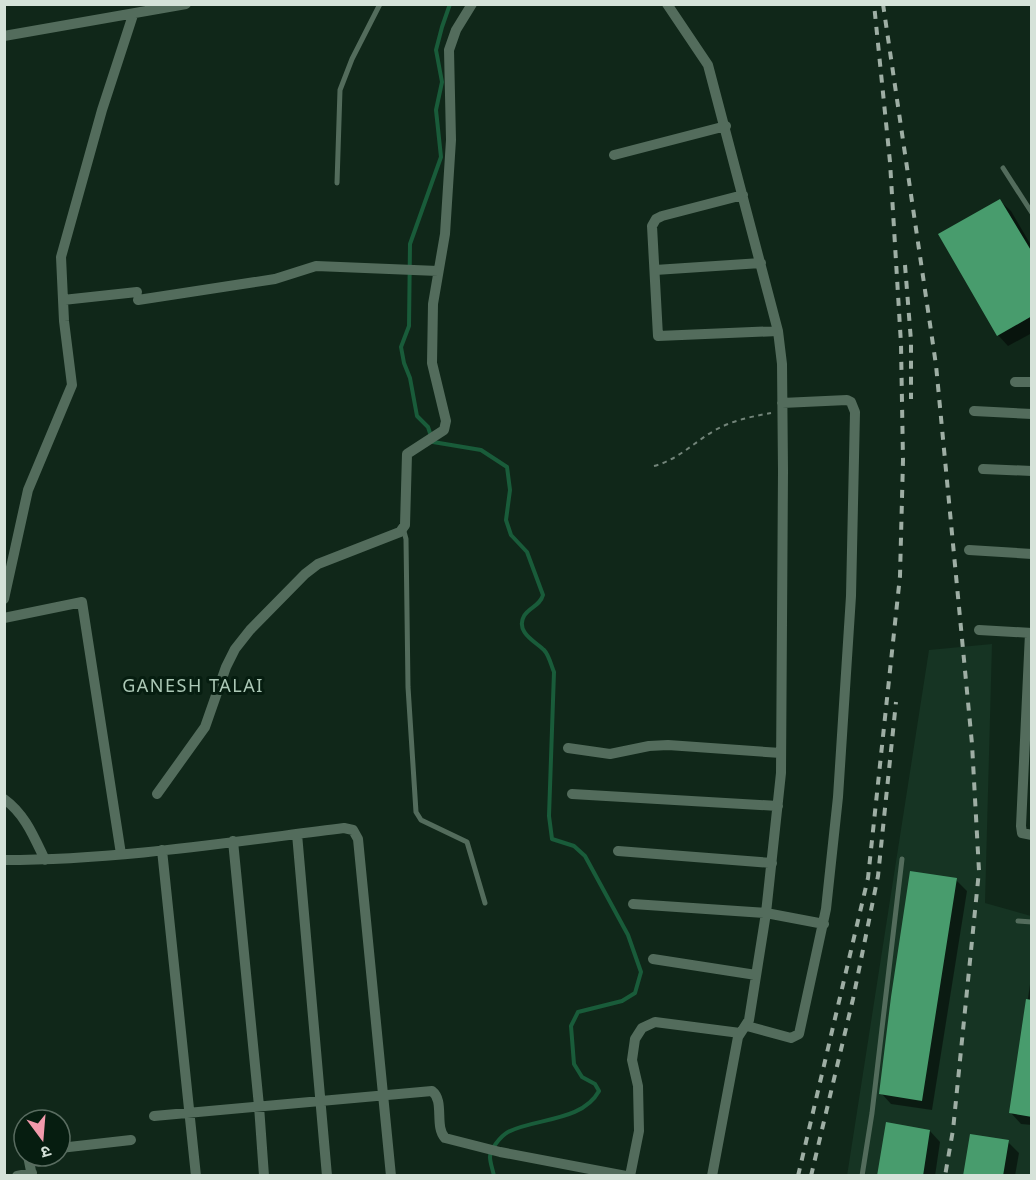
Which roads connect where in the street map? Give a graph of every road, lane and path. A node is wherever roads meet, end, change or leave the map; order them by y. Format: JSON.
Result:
{"nodes":[{"id":1,"x":186,"y":4,"type":"edge"},
{"id":2,"x":380,"y":4,"type":"edge"},
{"id":3,"x":472,"y":4,"type":"edge"},
{"id":4,"x":667,"y":4,"type":"edge"},
{"id":5,"x":133,"y":15,"type":"junction"},
{"id":6,"x":4,"y":36,"type":"edge"},
{"id":7,"x":726,"y":126,"type":"junction"},
{"id":8,"x":614,"y":155,"type":"dead end"},
{"id":9,"x":1004,"y":168,"type":"dead end"},
{"id":10,"x":337,"y":183,"type":"dead end"},
{"id":11,"x":743,"y":195,"type":"junction"},
{"id":12,"x":1032,"y":213,"type":"edge"},
{"id":13,"x":760,"y":263,"type":"junction"},
{"id":14,"x":655,"y":270,"type":"junction"},
{"id":15,"x":438,"y":271,"type":"junction"},
{"id":16,"x":63,"y":300,"type":"junction"},
{"id":17,"x":778,"y":331,"type":"junction"},
{"id":18,"x":1015,"y":382,"type":"dead end"},
{"id":19,"x":1032,"y":382,"type":"edge"},
{"id":20,"x":782,"y":407,"type":"junction"},
{"id":21,"x":974,"y":411,"type":"dead end"},
{"id":22,"x":1032,"y":414,"type":"edge"},
{"id":23,"x":654,"y":466,"type":"dead end"},
{"id":24,"x":983,"y":470,"type":"dead end"},
{"id":25,"x":1032,"y":471,"type":"edge"},
{"id":26,"x":403,"y":528,"type":"junction"},
{"id":27,"x":969,"y":550,"type":"dead end"},
{"id":28,"x":1032,"y":554,"type":"edge"},
{"id":29,"x":4,"y":599,"type":"edge"},
{"id":30,"x":4,"y":618,"type":"edge"},
{"id":31,"x":979,"y":630,"type":"dead end"},
{"id":32,"x":1031,"y":633,"type":"edge"},
{"id":33,"x":567,"y":748,"type":"dead end"},
{"id":34,"x":781,"y":753,"type":"junction"},
{"id":35,"x":157,"y":794,"type":"dead end"},
{"id":36,"x":572,"y":794,"type":"dead end"},
{"id":37,"x":4,"y":799,"type":"edge"},
{"id":38,"x":778,"y":806,"type":"junction"},
{"id":39,"x":297,"y":834,"type":"junction"},
{"id":40,"x":1032,"y":835,"type":"edge"},
{"id":41,"x":233,"y":841,"type":"junction"},
{"id":42,"x":162,"y":850,"type":"junction"},
{"id":43,"x":618,"y":851,"type":"dead end"},
{"id":44,"x":121,"y":854,"type":"junction"},
{"id":45,"x":902,"y":859,"type":"dead end"},
{"id":46,"x":4,"y":860,"type":"edge"},
{"id":47,"x":45,"y":860,"type":"junction"},
{"id":48,"x":772,"y":863,"type":"junction"},
{"id":49,"x":485,"y":903,"type":"dead end"},
{"id":50,"x":633,"y":904,"type":"dead end"},
{"id":51,"x":766,"y":913,"type":"junction"},
{"id":52,"x":1018,"y":921,"type":"dead end"},
{"id":53,"x":1032,"y":922,"type":"edge"},
{"id":54,"x":824,"y":924,"type":"junction"},
{"id":55,"x":652,"y":959,"type":"dead end"},
{"id":56,"x":756,"y":975,"type":"junction"},
{"id":57,"x":744,"y":1030,"type":"junction"},
{"id":58,"x":382,"y":1095,"type":"junction"},
{"id":59,"x":321,"y":1100,"type":"junction"},
{"id":60,"x":259,"y":1106,"type":"junction"},
{"id":61,"x":188,"y":1113,"type":"junction"},
{"id":62,"x":154,"y":1116,"type":"dead end"},
{"id":63,"x":131,"y":1140,"type":"dead end"},
{"id":64,"x":72,"y":1147,"type":"edge"},
{"id":65,"x":32,"y":1174,"type":"edge"},
{"id":66,"x":17,"y":1176,"type":"edge"},
{"id":67,"x":196,"y":1176,"type":"edge"},
{"id":68,"x":264,"y":1176,"type":"edge"},
{"id":69,"x":327,"y":1176,"type":"edge"},
{"id":70,"x":391,"y":1176,"type":"edge"},
{"id":71,"x":628,"y":1176,"type":"edge"},
{"id":72,"x":712,"y":1176,"type":"edge"},
{"id":73,"x":862,"y":1176,"type":"edge"}],
"edges":[{"from":1,"to":5,"type":"street"},
{"from":2,"to":10,"type":"lane"},
{"from":3,"to":15,"type":"street"},
{"from":4,"to":7,"type":"street"},
{"from":5,"to":6,"type":"street"},
{"from":5,"to":16,"type":"street"},
{"from":7,"to":8,"type":"street"},
{"from":7,"to":11,"type":"street"},
{"from":9,"to":12,"type":"lane"},
{"from":11,"to":13,"type":"street"},
{"from":11,"to":14,"type":"street"},
{"from":13,"to":14,"type":"street"},
{"from":13,"to":17,"type":"street"},
{"from":14,"to":17,"type":"street"},
{"from":15,"to":16,"type":"street"},
{"from":15,"to":26,"type":"street"},
{"from":16,"to":29,"type":"street"},
{"from":17,"to":20,"type":"street"},
{"from":18,"to":19,"type":"street"},
{"from":20,"to":23,"type":"path"},
{"from":20,"to":34,"type":"street"},
{"from":20,"to":54,"type":"street"},
{"from":21,"to":22,"type":"street"},
{"from":24,"to":25,"type":"street"},
{"from":26,"to":35,"type":"street"},
{"from":26,"to":49,"type":"lane"},
{"from":27,"to":28,"type":"street"},
{"from":30,"to":44,"type":"street"},
{"from":31,"to":32,"type":"street"},
{"from":32,"to":40,"type":"street"},
{"from":33,"to":34,"type":"street"},
{"from":34,"to":38,"type":"street"},
{"from":36,"to":38,"type":"street"},
{"from":37,"to":47,"type":"street"},
{"from":38,"to":48,"type":"street"},
{"from":39,"to":41,"type":"street"},
{"from":39,"to":58,"type":"street"},
{"from":39,"to":59,"type":"street"},
{"from":41,"to":42,"type":"street"},
{"from":41,"to":60,"type":"street"},
{"from":42,"to":44,"type":"street"},
{"from":42,"to":61,"type":"street"},
{"from":43,"to":48,"type":"street"},
{"from":44,"to":47,"type":"street"},
{"from":45,"to":73,"type":"lane"},
{"from":46,"to":47,"type":"street"},
{"from":48,"to":51,"type":"street"},
{"from":50,"to":51,"type":"street"},
{"from":51,"to":54,"type":"street"},
{"from":51,"to":56,"type":"street"},
{"from":52,"to":53,"type":"lane"},
{"from":54,"to":57,"type":"street"},
{"from":55,"to":56,"type":"street"},
{"from":56,"to":57,"type":"street"},
{"from":57,"to":71,"type":"street"},
{"from":57,"to":72,"type":"street"},
{"from":58,"to":59,"type":"street"},
{"from":58,"to":70,"type":"street"},
{"from":58,"to":71,"type":"street"},
{"from":59,"to":60,"type":"street"},
{"from":59,"to":69,"type":"street"},
{"from":60,"to":61,"type":"street"},
{"from":60,"to":68,"type":"street"},
{"from":61,"to":62,"type":"street"},
{"from":61,"to":67,"type":"street"},
{"from":63,"to":64,"type":"street"},
{"from":65,"to":66,"type":"street"}]}
